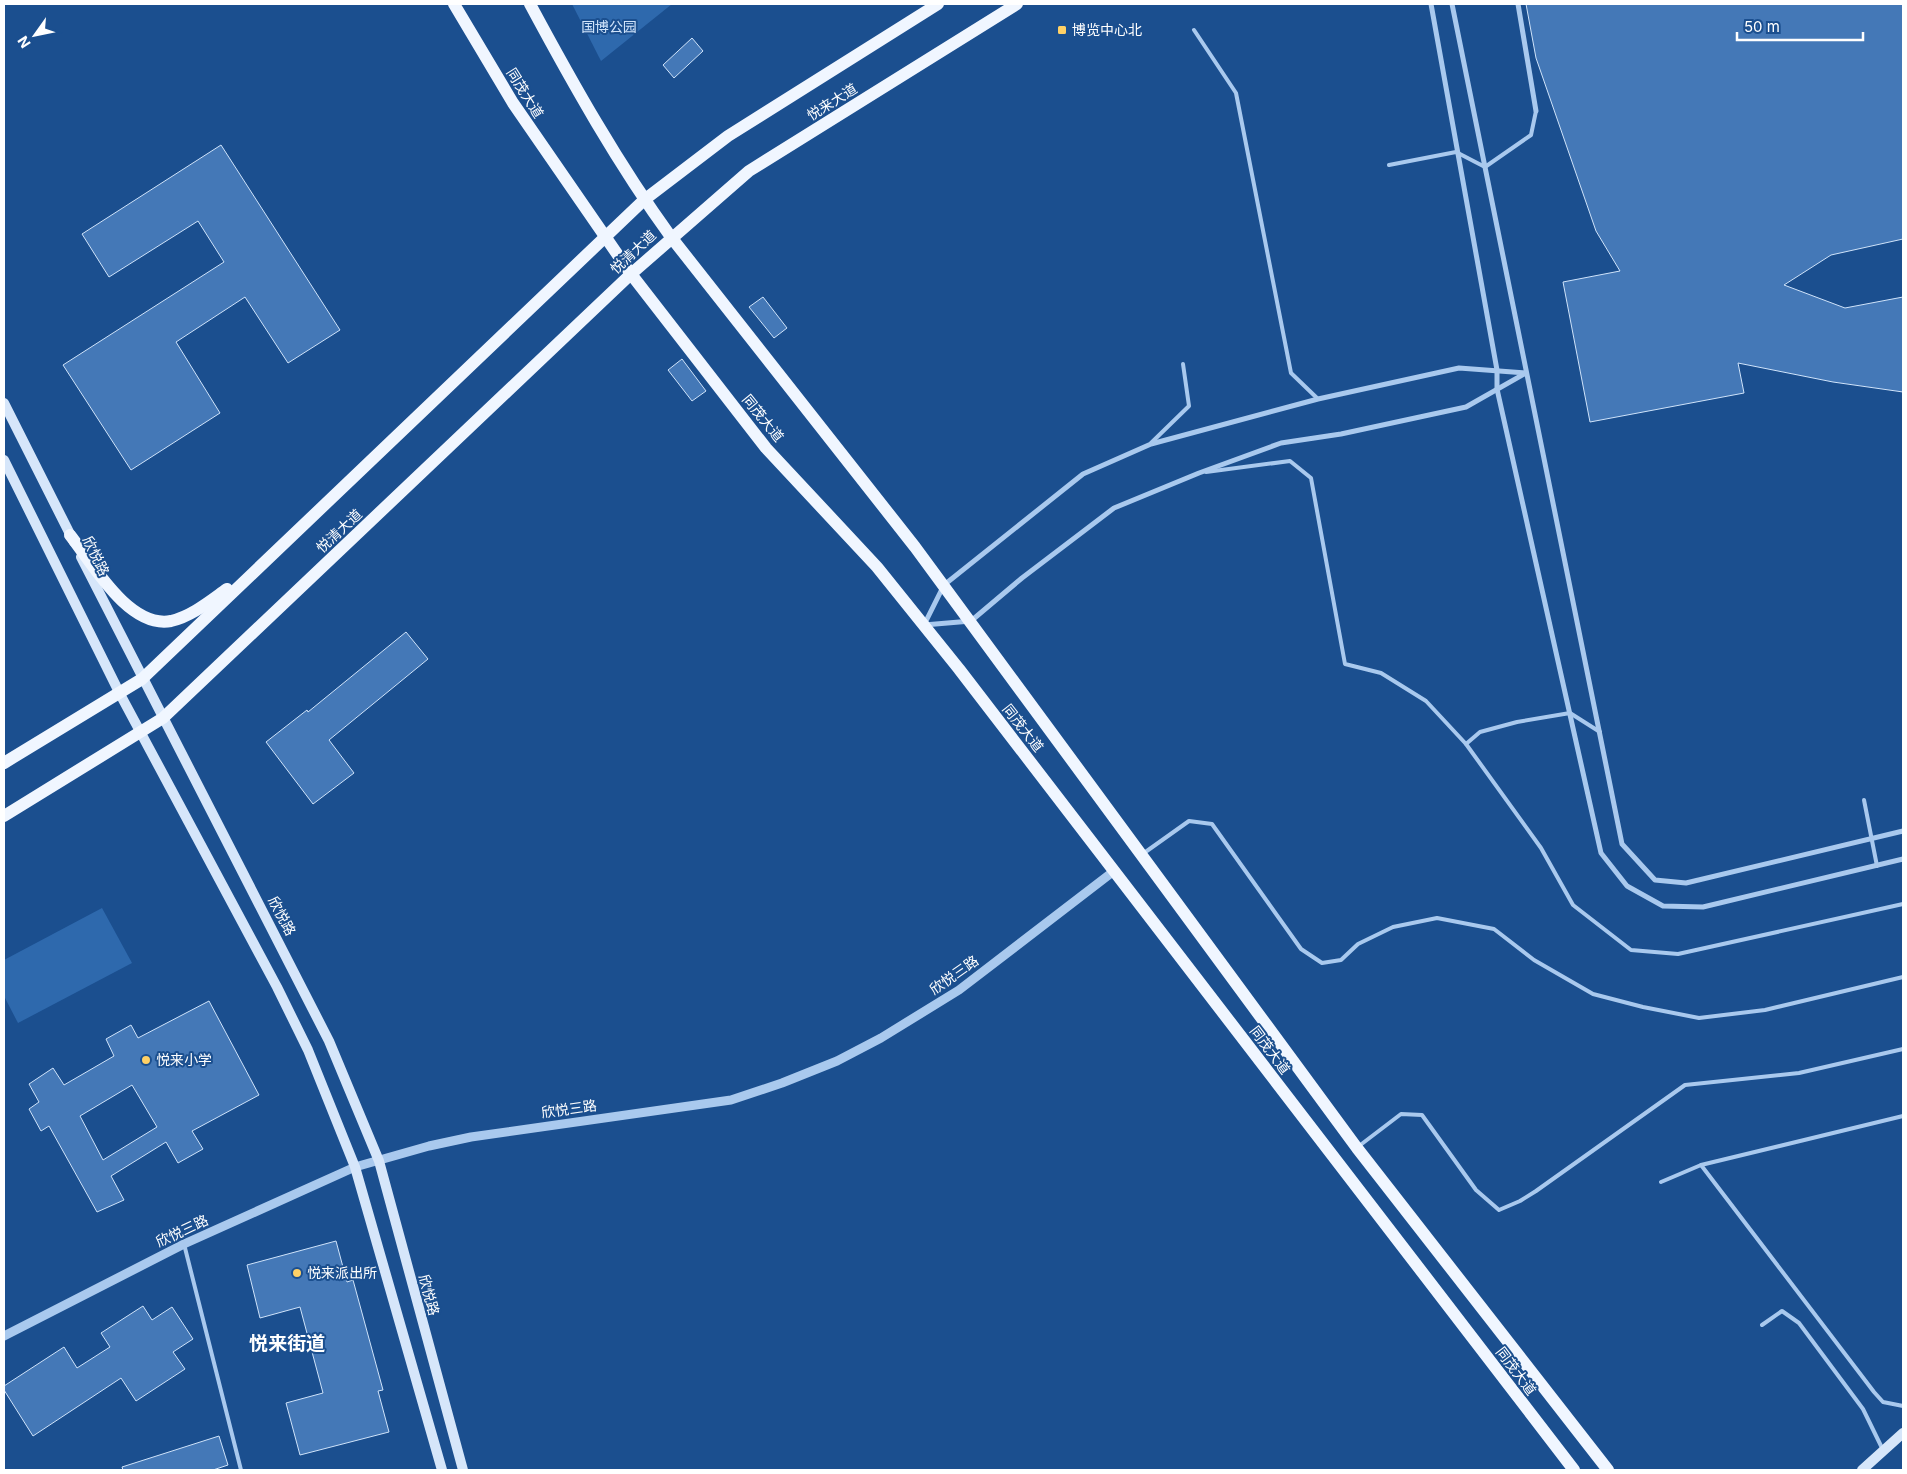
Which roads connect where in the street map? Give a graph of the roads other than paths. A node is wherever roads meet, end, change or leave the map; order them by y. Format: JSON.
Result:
{"nodes":[{"id":1,"x":454,"y":4,"type":"edge"},
{"id":2,"x":530,"y":4,"type":"edge"},
{"id":3,"x":938,"y":4,"type":"edge"},
{"id":4,"x":1017,"y":4,"type":"edge"},
{"id":5,"x":1431,"y":4,"type":"edge"},
{"id":6,"x":1452,"y":4,"type":"edge"},
{"id":7,"x":1518,"y":4,"type":"edge"},
{"id":8,"x":1194,"y":30,"type":"dead end"},
{"id":9,"x":1536,"y":111,"type":"joint"},
{"id":10,"x":1456,"y":152,"type":"junction"},
{"id":11,"x":1389,"y":165,"type":"dead end"},
{"id":12,"x":1485,"y":167,"type":"junction"},
{"id":13,"x":644,"y":200,"type":"junction"},
{"id":14,"x":671,"y":237,"type":"junction"},
{"id":15,"x":605,"y":238,"type":"junction"},
{"id":16,"x":631,"y":274,"type":"junction"},
{"id":17,"x":1183,"y":364,"type":"dead end"},
{"id":18,"x":1497,"y":370,"type":"junction"},
{"id":19,"x":1526,"y":372,"type":"junction"},
{"id":20,"x":1497,"y":389,"type":"junction"},
{"id":21,"x":1318,"y":399,"type":"junction"},
{"id":22,"x":4,"y":403,"type":"edge"},
{"id":23,"x":1150,"y":444,"type":"junction"},
{"id":24,"x":4,"y":460,"type":"edge"},
{"id":25,"x":1199,"y":473,"type":"junction"},
{"id":26,"x":70,"y":535,"type":"junction"},
{"id":27,"x":264,"y":563,"type":"junction"},
{"id":28,"x":944,"y":585,"type":"junction"},
{"id":29,"x":970,"y":621,"type":"junction"},
{"id":30,"x":924,"y":625,"type":"junction"},
{"id":31,"x":142,"y":679,"type":"junction"},
{"id":32,"x":120,"y":694,"type":"junction"},
{"id":33,"x":1570,"y":713,"type":"junction"},
{"id":34,"x":163,"y":718,"type":"junction"},
{"id":35,"x":1600,"y":732,"type":"junction"},
{"id":36,"x":141,"y":733,"type":"junction"},
{"id":37,"x":1466,"y":744,"type":"junction"},
{"id":38,"x":4,"y":762,"type":"edge"},
{"id":39,"x":1864,"y":800,"type":"dead end"},
{"id":40,"x":4,"y":816,"type":"edge"},
{"id":41,"x":1903,"y":831,"type":"edge"},
{"id":42,"x":1871,"y":838,"type":"junction"},
{"id":43,"x":1142,"y":854,"type":"junction"},
{"id":44,"x":1903,"y":860,"type":"edge"},
{"id":45,"x":1876,"y":866,"type":"junction"},
{"id":46,"x":1114,"y":871,"type":"junction"},
{"id":47,"x":1903,"y":904,"type":"edge"},
{"id":48,"x":1903,"y":977,"type":"edge"},
{"id":49,"x":1903,"y":1049,"type":"edge"},
{"id":50,"x":1903,"y":1116,"type":"edge"},
{"id":51,"x":1357,"y":1148,"type":"junction"},
{"id":52,"x":379,"y":1161,"type":"junction"},
{"id":53,"x":1701,"y":1164,"type":"junction"},
{"id":54,"x":355,"y":1167,"type":"junction"},
{"id":55,"x":1661,"y":1182,"type":"dead end"},
{"id":56,"x":184,"y":1244,"type":"junction"},
{"id":57,"x":1762,"y":1325,"type":"dead end"},
{"id":58,"x":4,"y":1336,"type":"edge"},
{"id":59,"x":1903,"y":1406,"type":"edge"},
{"id":60,"x":1903,"y":1433,"type":"edge"},
{"id":61,"x":1883,"y":1450,"type":"junction"},
{"id":62,"x":241,"y":1470,"type":"edge"},
{"id":63,"x":442,"y":1470,"type":"edge"},
{"id":64,"x":463,"y":1470,"type":"edge"},
{"id":65,"x":1574,"y":1470,"type":"edge"},
{"id":66,"x":1608,"y":1470,"type":"edge"},
{"id":67,"x":1862,"y":1470,"type":"edge"}],
"edges":[{"from":1,"to":15,"type":"main road","name":"同茂大道"},
{"from":2,"to":13,"type":"main road","name":"同茂大道"},
{"from":3,"to":13,"type":"main road","name":"悦来大道"},
{"from":4,"to":14,"type":"main road","name":"悦来大道"},
{"from":5,"to":10,"type":"street"},
{"from":6,"to":12,"type":"street"},
{"from":7,"to":9,"type":"street"},
{"from":8,"to":21,"type":"lane"},
{"from":9,"to":12,"type":"lane"},
{"from":10,"to":11,"type":"lane"},
{"from":10,"to":12,"type":"lane"},
{"from":10,"to":18,"type":"street"},
{"from":12,"to":19,"type":"street"},
{"from":13,"to":14,"type":"main road","name":"同茂大道"},
{"from":13,"to":15,"type":"main road","name":"悦清大道"},
{"from":14,"to":16,"type":"main road","name":"悦清大道"},
{"from":14,"to":28,"type":"main road","name":"同茂大道"},
{"from":15,"to":16,"type":"main road","name":"同茂大道"},
{"from":15,"to":27,"type":"main road","name":"悦清大道"},
{"from":16,"to":30,"type":"main road","name":"同茂大道"},
{"from":16,"to":34,"type":"main road","name":"悦清大道"},
{"from":17,"to":23,"type":"lane"},
{"from":18,"to":19,"type":"street"},
{"from":18,"to":20,"type":"street"},
{"from":18,"to":21,"type":"street"},
{"from":19,"to":20,"type":"street"},
{"from":19,"to":35,"type":"street"},
{"from":20,"to":25,"type":"street"},
{"from":20,"to":33,"type":"street"},
{"from":21,"to":23,"type":"street"},
{"from":22,"to":26,"type":"main road","name":"欣悦路"},
{"from":23,"to":28,"type":"street"},
{"from":24,"to":32,"type":"main road"},
{"from":25,"to":29,"type":"street"},
{"from":25,"to":37,"type":"lane"},
{"from":26,"to":27,"type":"main road"},
{"from":26,"to":31,"type":"main road","name":"欣悦路"},
{"from":27,"to":31,"type":"main road","name":"悦清大道"},
{"from":28,"to":29,"type":"main road","name":"同茂大道"},
{"from":28,"to":30,"type":"street"},
{"from":29,"to":30,"type":"street"},
{"from":29,"to":43,"type":"main road","name":"同茂大道"},
{"from":30,"to":46,"type":"main road","name":"同茂大道"},
{"from":31,"to":32,"type":"main road","name":"悦清大道"},
{"from":31,"to":34,"type":"main road","name":"欣悦路"},
{"from":32,"to":36,"type":"main road"},
{"from":32,"to":38,"type":"main road","name":"悦清大道"},
{"from":33,"to":35,"type":"lane"},
{"from":33,"to":37,"type":"lane"},
{"from":33,"to":45,"type":"street"},
{"from":34,"to":36,"type":"main road","name":"悦清大道"},
{"from":34,"to":52,"type":"main road","name":"欣悦路"},
{"from":35,"to":42,"type":"street"},
{"from":36,"to":40,"type":"main road","name":"悦清大道"},
{"from":36,"to":54,"type":"main road"},
{"from":37,"to":47,"type":"lane"},
{"from":39,"to":42,"type":"lane"},
{"from":41,"to":42,"type":"street"},
{"from":42,"to":45,"type":"lane"},
{"from":43,"to":48,"type":"lane"},
{"from":43,"to":51,"type":"main road","name":"同茂大道"},
{"from":44,"to":45,"type":"street"},
{"from":46,"to":52,"type":"street","name":"欣悦三路"},
{"from":46,"to":65,"type":"main road","name":"同茂大道"},
{"from":49,"to":51,"type":"lane"},
{"from":50,"to":53,"type":"lane"},
{"from":51,"to":66,"type":"main road","name":"同茂大道"},
{"from":52,"to":54,"type":"street","name":"欣悦三路"},
{"from":52,"to":64,"type":"main road","name":"欣悦路"},
{"from":53,"to":55,"type":"lane"},
{"from":53,"to":59,"type":"lane"},
{"from":54,"to":56,"type":"street","name":"欣悦三路"},
{"from":54,"to":63,"type":"main road"},
{"from":56,"to":58,"type":"street","name":"欣悦三路"},
{"from":56,"to":62,"type":"lane"},
{"from":57,"to":61,"type":"lane"},
{"from":60,"to":61,"type":"main road"},
{"from":61,"to":67,"type":"main road"}]}
